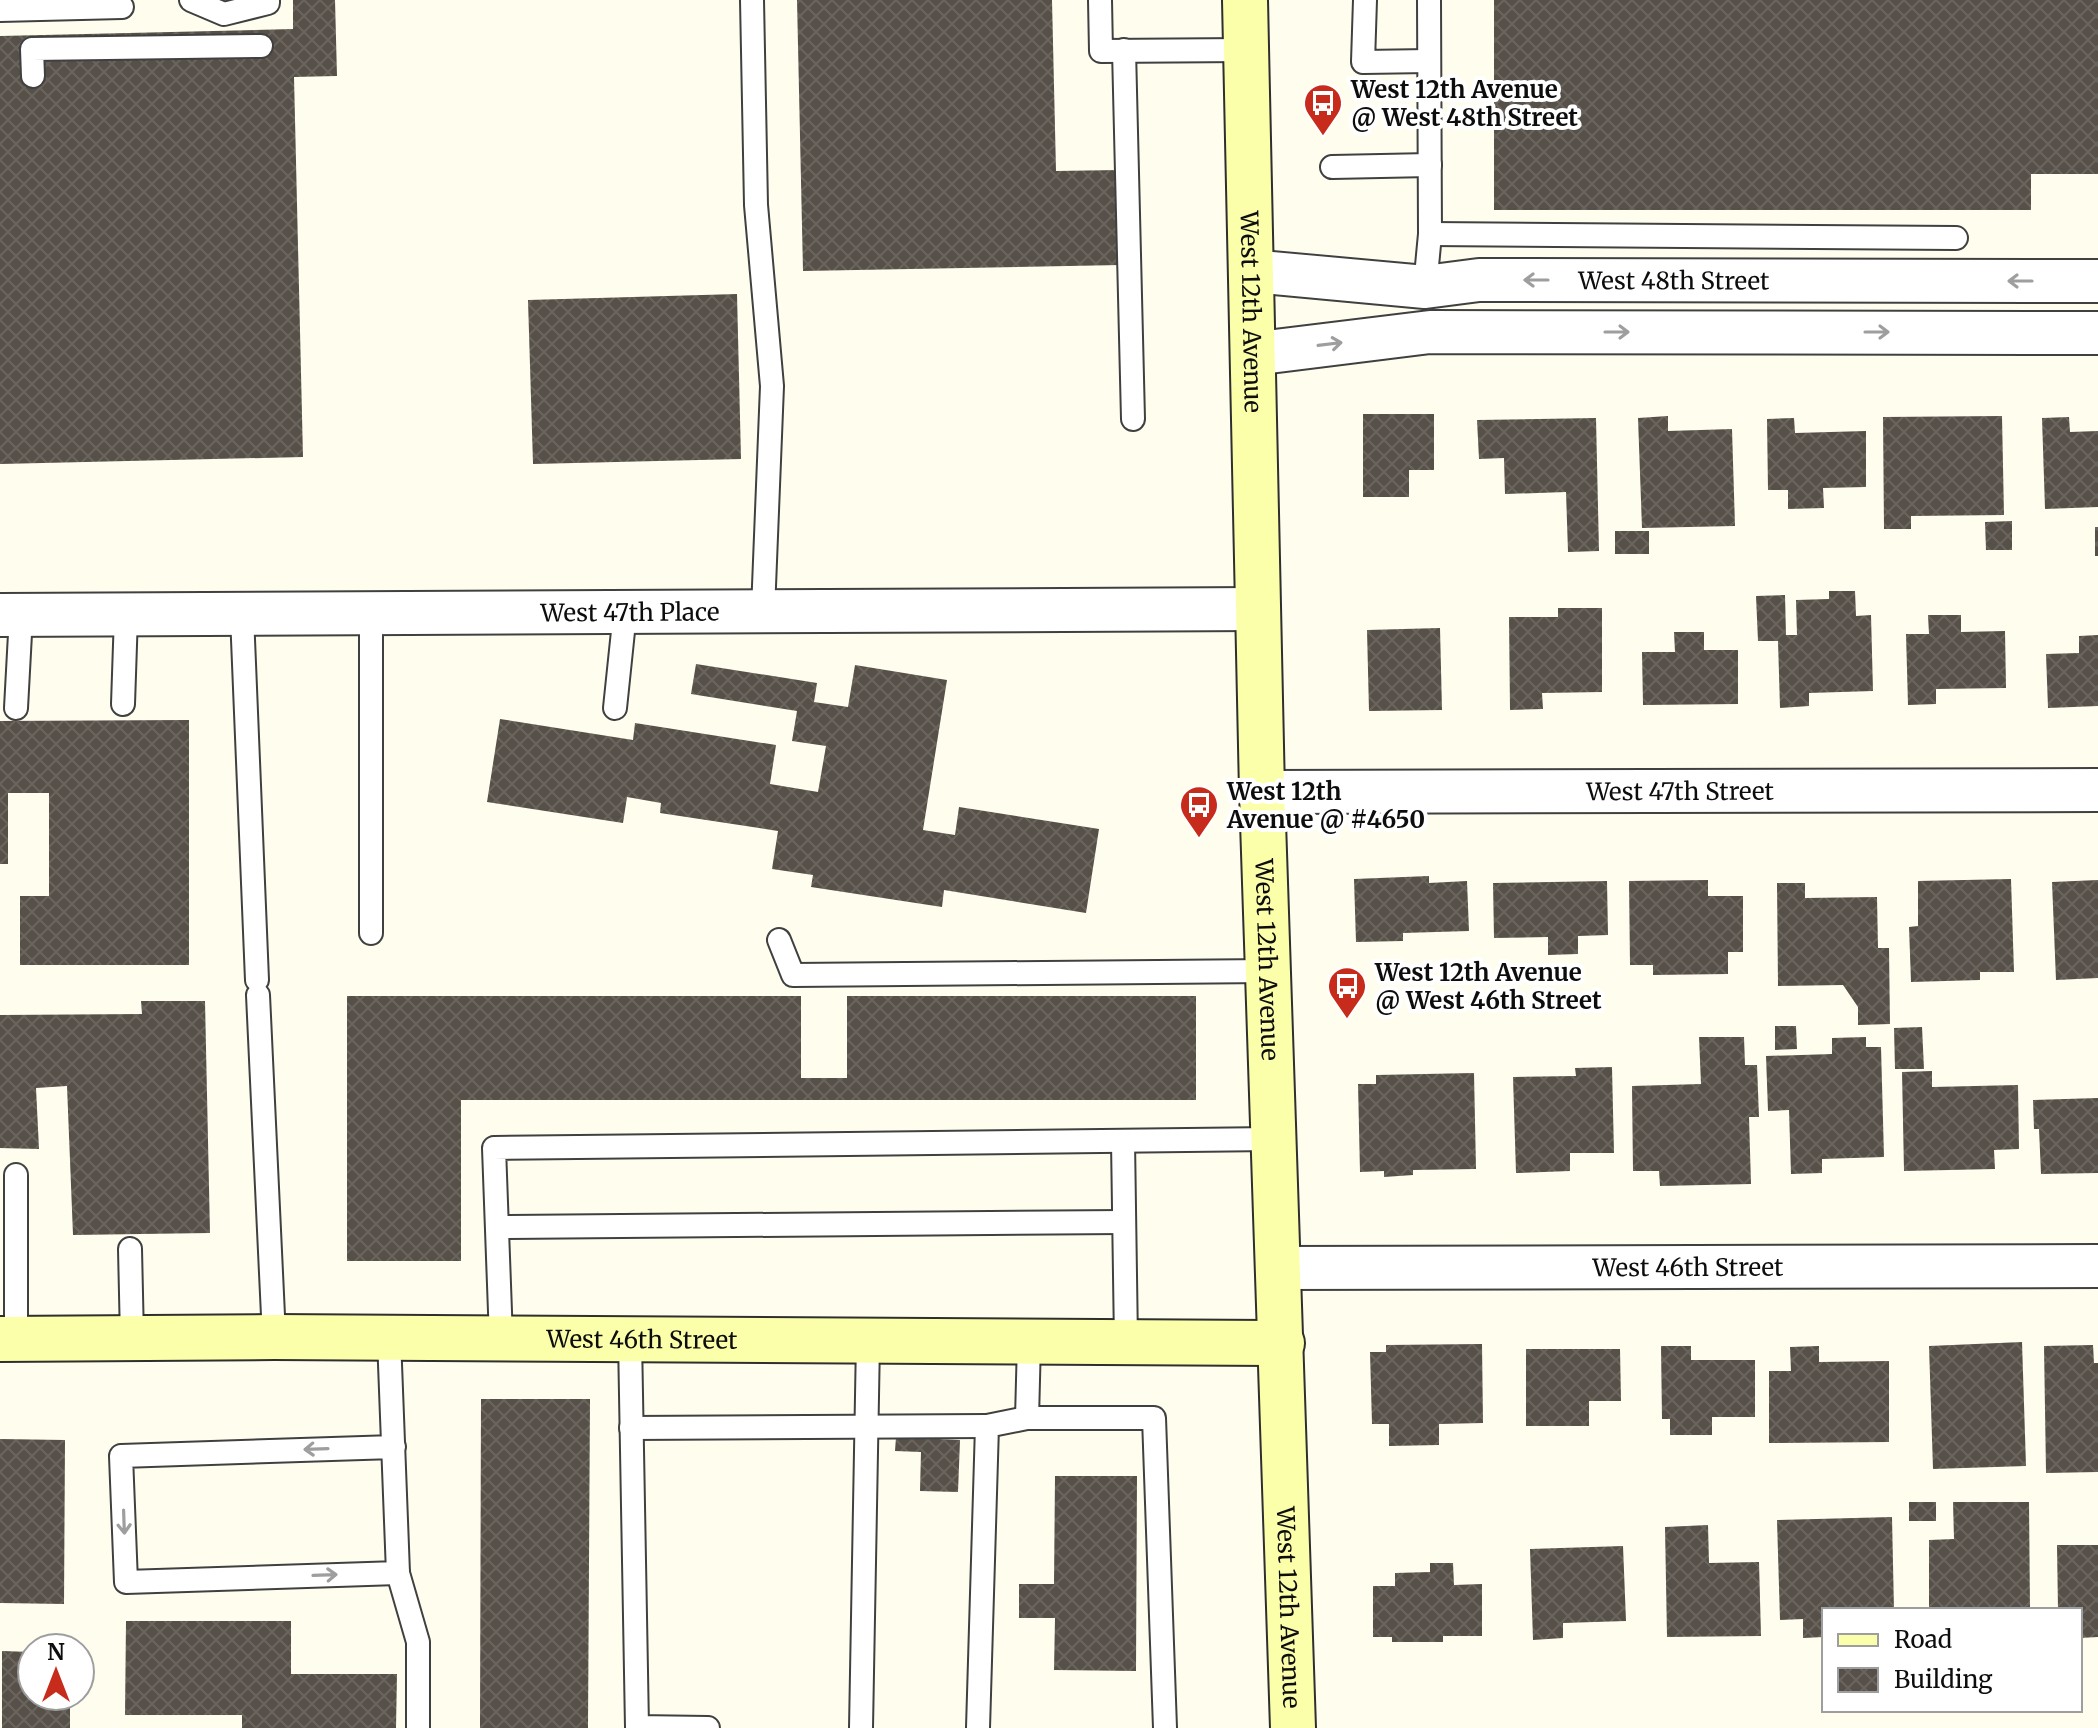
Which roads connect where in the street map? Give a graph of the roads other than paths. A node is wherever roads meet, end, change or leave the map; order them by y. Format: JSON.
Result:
{"nodes":[{"id":1,"x":191,"y":0,"type":"edge"},
{"id":2,"x":268,"y":0,"type":"edge"},
{"id":3,"x":752,"y":0,"type":"edge"},
{"id":4,"x":1100,"y":0,"type":"edge"},
{"id":5,"x":1245,"y":0,"type":"edge"},
{"id":6,"x":1365,"y":0,"type":"edge"},
{"id":7,"x":1429,"y":0,"type":"edge"},
{"id":8,"x":122,"y":7,"type":"dead end"},
{"id":9,"x":0,"y":10,"type":"edge"},
{"id":10,"x":261,"y":46,"type":"dead end"},
{"id":11,"x":1124,"y":50,"type":"junction"},
{"id":12,"x":1246,"y":50,"type":"junction"},
{"id":13,"x":1429,"y":61,"type":"junction"},
{"id":14,"x":33,"y":76,"type":"dead end"},
{"id":15,"x":1430,"y":165,"type":"junction"},
{"id":16,"x":1332,"y":167,"type":"dead end"},
{"id":17,"x":1430,"y":234,"type":"junction"},
{"id":18,"x":1956,"y":238,"type":"dead end"},
{"id":19,"x":1251,"y":271,"type":"junction"},
{"id":20,"x":2098,"y":281,"type":"edge"},
{"id":21,"x":1425,"y":287,"type":"junction"},
{"id":22,"x":2098,"y":333,"type":"edge"},
{"id":23,"x":1252,"y":354,"type":"junction"},
{"id":24,"x":1133,"y":419,"type":"dead end"},
{"id":25,"x":1258,"y":609,"type":"junction"},
{"id":26,"x":763,"y":611,"type":"junction"},
{"id":27,"x":625,"y":612,"type":"junction"},
{"id":28,"x":371,"y":613,"type":"junction"},
{"id":29,"x":10,"y":615,"type":"edge"},
{"id":30,"x":126,"y":615,"type":"junction"},
{"id":31,"x":242,"y":615,"type":"junction"},
{"id":32,"x":123,"y":704,"type":"dead end"},
{"id":33,"x":16,"y":708,"type":"dead end"},
{"id":34,"x":615,"y":708,"type":"dead end"},
{"id":35,"x":2098,"y":790,"type":"edge"},
{"id":36,"x":1262,"y":792,"type":"junction"},
{"id":37,"x":371,"y":933,"type":"dead end"},
{"id":38,"x":779,"y":940,"type":"dead end"},
{"id":39,"x":1269,"y":971,"type":"junction"},
{"id":40,"x":1275,"y":1139,"type":"junction"},
{"id":41,"x":1123,"y":1141,"type":"junction"},
{"id":42,"x":16,"y":1175,"type":"dead end"},
{"id":43,"x":1124,"y":1222,"type":"junction"},
{"id":44,"x":497,"y":1227,"type":"junction"},
{"id":45,"x":130,"y":1249,"type":"dead end"},
{"id":46,"x":2098,"y":1266,"type":"edge"},
{"id":47,"x":1280,"y":1268,"type":"junction"},
{"id":48,"x":274,"y":1337,"type":"junction"},
{"id":49,"x":132,"y":1338,"type":"junction"},
{"id":50,"x":389,"y":1338,"type":"junction"},
{"id":51,"x":8,"y":1339,"type":"edge"},
{"id":52,"x":501,"y":1339,"type":"junction"},
{"id":53,"x":630,"y":1339,"type":"junction"},
{"id":54,"x":868,"y":1341,"type":"junction"},
{"id":55,"x":1029,"y":1342,"type":"junction"},
{"id":56,"x":1126,"y":1342,"type":"junction"},
{"id":57,"x":1282,"y":1343,"type":"junction"},
{"id":58,"x":1027,"y":1418,"type":"junction"},
{"id":59,"x":987,"y":1426,"type":"junction"},
{"id":60,"x":631,"y":1428,"type":"junction"},
{"id":61,"x":867,"y":1428,"type":"junction"},
{"id":62,"x":394,"y":1447,"type":"junction"},
{"id":63,"x":398,"y":1573,"type":"junction"},
{"id":64,"x":418,"y":1728,"type":"edge"},
{"id":65,"x":708,"y":1728,"type":"edge"},
{"id":66,"x":861,"y":1728,"type":"edge"},
{"id":67,"x":978,"y":1728,"type":"edge"},
{"id":68,"x":1165,"y":1728,"type":"edge"},
{"id":69,"x":1293,"y":1728,"type":"edge"}],
"edges":[{"from":1,"to":2,"type":"lane"},
{"from":3,"to":26,"type":"lane"},
{"from":4,"to":11,"type":"lane"},
{"from":5,"to":12,"type":"main road","name":"West 12th Avenue"},
{"from":6,"to":13,"type":"lane"},
{"from":7,"to":13,"type":"lane"},
{"from":8,"to":9,"type":"lane"},
{"from":10,"to":14,"type":"lane"},
{"from":11,"to":12,"type":"lane"},
{"from":11,"to":24,"type":"lane"},
{"from":12,"to":19,"type":"main road","name":"West 12th Avenue"},
{"from":13,"to":15,"type":"lane"},
{"from":15,"to":16,"type":"lane"},
{"from":15,"to":17,"type":"lane"},
{"from":17,"to":18,"type":"lane"},
{"from":17,"to":21,"type":"lane"},
{"from":19,"to":21,"type":"street","name":"West 48th Street"},
{"from":19,"to":23,"type":"main road","name":"West 12th Avenue"},
{"from":20,"to":21,"type":"street","name":"West 48th Street","one_way":true},
{"from":23,"to":22,"type":"street","one_way":true},
{"from":23,"to":25,"type":"main road","name":"West 12th Avenue"},
{"from":25,"to":26,"type":"street","name":"West 47th Place"},
{"from":25,"to":36,"type":"main road","name":"West 12th Avenue"},
{"from":26,"to":27,"type":"street","name":"West 47th Place"},
{"from":27,"to":28,"type":"street","name":"West 47th Place"},
{"from":27,"to":34,"type":"lane"},
{"from":28,"to":31,"type":"street","name":"West 47th Place"},
{"from":28,"to":37,"type":"lane"},
{"from":29,"to":30,"type":"street","name":"West 47th Place"},
{"from":29,"to":33,"type":"lane"},
{"from":30,"to":31,"type":"street","name":"West 47th Place"},
{"from":30,"to":32,"type":"lane"},
{"from":31,"to":48,"type":"lane"},
{"from":35,"to":36,"type":"street","name":"West 47th Street"},
{"from":36,"to":39,"type":"main road","name":"West 12th Avenue"},
{"from":38,"to":39,"type":"lane"},
{"from":39,"to":40,"type":"main road","name":"West 12th Avenue"},
{"from":40,"to":41,"type":"lane"},
{"from":40,"to":47,"type":"main road","name":"West 12th Avenue"},
{"from":41,"to":43,"type":"lane"},
{"from":41,"to":44,"type":"lane"},
{"from":42,"to":51,"type":"lane"},
{"from":43,"to":44,"type":"lane"},
{"from":43,"to":56,"type":"lane"},
{"from":44,"to":52,"type":"lane"},
{"from":45,"to":49,"type":"lane"},
{"from":46,"to":47,"type":"street","name":"West 46th Street"},
{"from":47,"to":57,"type":"main road","name":"West 12th Avenue"},
{"from":48,"to":49,"type":"main road","name":"West 46th Street"},
{"from":48,"to":50,"type":"main road","name":"West 46th Street"},
{"from":49,"to":51,"type":"main road","name":"West 46th Street"},
{"from":50,"to":52,"type":"main road","name":"West 46th Street"},
{"from":50,"to":62,"type":"lane"},
{"from":52,"to":53,"type":"main road","name":"West 46th Street"},
{"from":53,"to":54,"type":"main road","name":"West 46th Street"},
{"from":53,"to":60,"type":"lane"},
{"from":54,"to":55,"type":"main road","name":"West 46th Street"},
{"from":54,"to":61,"type":"lane"},
{"from":55,"to":56,"type":"main road","name":"West 46th Street"},
{"from":55,"to":58,"type":"lane"},
{"from":56,"to":57,"type":"main road","name":"West 46th Street"},
{"from":57,"to":69,"type":"main road","name":"West 12th Avenue"},
{"from":58,"to":59,"type":"lane"},
{"from":58,"to":68,"type":"lane"},
{"from":59,"to":61,"type":"lane"},
{"from":59,"to":67,"type":"lane"},
{"from":60,"to":61,"type":"lane"},
{"from":60,"to":65,"type":"lane"},
{"from":61,"to":66,"type":"lane"},
{"from":62,"to":63,"type":"lane"},
{"from":62,"to":63,"type":"lane","one_way":true},
{"from":63,"to":64,"type":"lane"}]}
